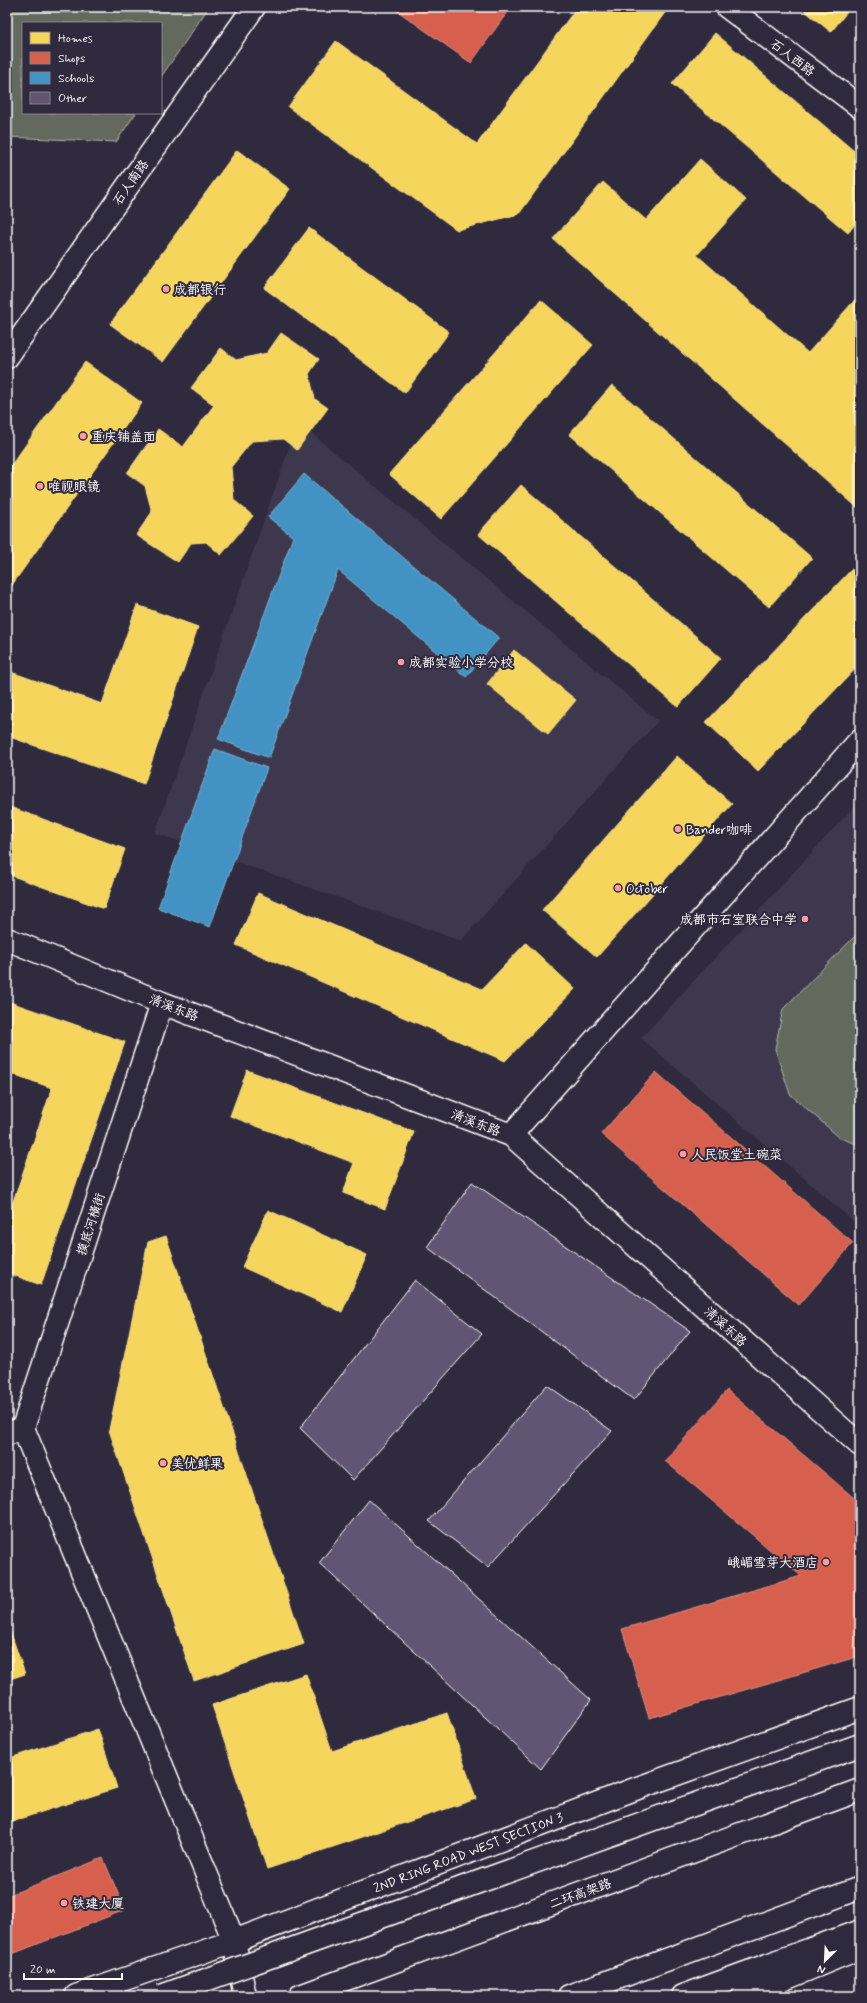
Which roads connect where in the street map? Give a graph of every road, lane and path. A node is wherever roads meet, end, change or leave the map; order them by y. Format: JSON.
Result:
{"nodes":[{"id":1,"x":254,"y":7,"type":"edge"},
{"id":2,"x":727,"y":7,"type":"edge"},
{"id":3,"x":860,"y":107,"type":"edge"},
{"id":4,"x":7,"y":356,"type":"edge"},
{"id":5,"x":860,"y":740,"type":"edge"},
{"id":6,"x":7,"y":939,"type":"edge"},
{"id":7,"x":162,"y":1003,"type":"junction"},
{"id":8,"x":511,"y":1135,"type":"junction"},
{"id":9,"x":15,"y":1431,"type":"edge"},
{"id":10,"x":860,"y":1445,"type":"edge"},
{"id":11,"x":860,"y":1708,"type":"edge"},
{"id":12,"x":860,"y":1745,"type":"edge"},
{"id":13,"x":860,"y":1790,"type":"edge"},
{"id":14,"x":860,"y":1888,"type":"edge"},
{"id":15,"x":860,"y":1931,"type":"edge"},
{"id":16,"x":234,"y":1941,"type":"junction"},
{"id":17,"x":860,"y":1948,"type":"edge"},
{"id":18,"x":76,"y":1996,"type":"edge"},
{"id":19,"x":161,"y":1996,"type":"edge"},
{"id":20,"x":245,"y":1996,"type":"edge"},
{"id":21,"x":300,"y":1996,"type":"edge"},
{"id":22,"x":569,"y":1996,"type":"edge"},
{"id":23,"x":683,"y":1996,"type":"edge"},
{"id":24,"x":743,"y":1996,"type":"edge"}],
"edges":[{"from":1,"to":4,"type":"main road","name":"石人南路"},
{"from":2,"to":3,"type":"main road","name":"石人西路"},
{"from":5,"to":8,"type":"main road"},
{"from":6,"to":7,"type":"main road","name":"清溪东路"},
{"from":7,"to":8,"type":"main road","name":"清溪东路"},
{"from":7,"to":9,"type":"main road","name":"摸底河横街"},
{"from":8,"to":10,"type":"main road","name":"清溪东路"},
{"from":9,"to":16,"type":"main road"},
{"from":11,"to":16,"type":"main road","name":"2ND RING ROAD WEST SECTION 3"},
{"from":12,"to":19,"type":"main road","bridge":true},
{"from":13,"to":21,"type":"main road","name":"二环高架路"},
{"from":14,"to":22,"type":"main road"},
{"from":15,"to":23,"type":"main road"},
{"from":16,"to":18,"type":"main road","name":"2ND RING ROAD WEST SECTION 3"},
{"from":16,"to":20,"type":"main road"},
{"from":17,"to":24,"type":"main road"}]}
